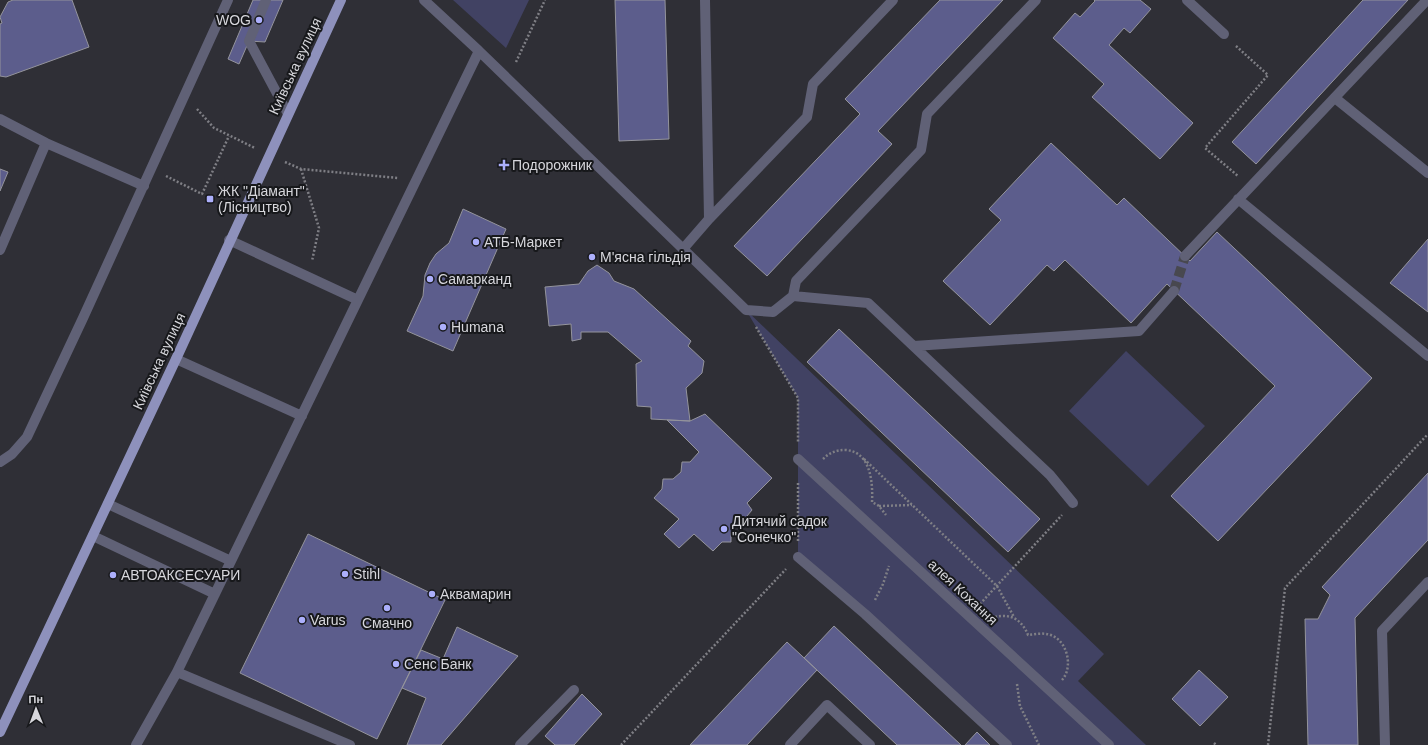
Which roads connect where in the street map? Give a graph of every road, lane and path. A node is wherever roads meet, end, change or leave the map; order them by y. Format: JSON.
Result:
{"nodes":[{"id":1,"x":228,"y":0,"type":"edge"},
{"id":2,"x":266,"y":0,"type":"edge"},
{"id":3,"x":341,"y":0,"type":"edge"},
{"id":4,"x":424,"y":0,"type":"edge"},
{"id":5,"x":545,"y":0,"type":"edge"},
{"id":6,"x":705,"y":0,"type":"edge"},
{"id":7,"x":893,"y":0,"type":"edge"},
{"id":8,"x":1036,"y":0,"type":"edge"},
{"id":9,"x":1188,"y":0,"type":"edge"},
{"id":10,"x":1427,"y":0,"type":"edge"},
{"id":11,"x":1224,"y":34,"type":"joint"},
{"id":12,"x":479,"y":51,"type":"junction"},
{"id":13,"x":508,"y":79,"type":"junction"},
{"id":14,"x":185,"y":97,"type":"junction"},
{"id":15,"x":1335,"y":98,"type":"junction"},
{"id":16,"x":288,"y":114,"type":"junction"},
{"id":17,"x":0,"y":119,"type":"edge"},
{"id":18,"x":229,"y":136,"type":"junction"},
{"id":19,"x":46,"y":143,"type":"junction"},
{"id":20,"x":269,"y":154,"type":"junction"},
{"id":21,"x":300,"y":169,"type":"junction"},
{"id":22,"x":152,"y":170,"type":"junction"},
{"id":23,"x":1428,"y":173,"type":"edge"},
{"id":24,"x":417,"y":180,"type":"junction"},
{"id":25,"x":144,"y":186,"type":"junction"},
{"id":26,"x":1250,"y":187,"type":"junction"},
{"id":27,"x":1238,"y":199,"type":"junction"},
{"id":28,"x":709,"y":219,"type":"junction"},
{"id":29,"x":229,"y":240,"type":"junction"},
{"id":30,"x":683,"y":249,"type":"junction"},
{"id":31,"x":0,"y":250,"type":"edge"},
{"id":32,"x":1185,"y":256,"type":"tunnel mouth"},
{"id":33,"x":309,"y":277,"type":"junction"},
{"id":34,"x":1174,"y":291,"type":"tunnel mouth"},
{"id":35,"x":793,"y":296,"type":"junction"},
{"id":36,"x":358,"y":300,"type":"junction"},
{"id":37,"x":746,"y":310,"type":"junction"},
{"id":38,"x":914,"y":346,"type":"junction"},
{"id":39,"x":1428,"y":356,"type":"edge"},
{"id":40,"x":176,"y":359,"type":"junction"},
{"id":41,"x":302,"y":416,"type":"junction"},
{"id":42,"x":1428,"y":434,"type":"edge"},
{"id":43,"x":860,"y":455,"type":"dead end"},
{"id":44,"x":798,"y":459,"type":"junction"},
{"id":45,"x":0,"y":462,"type":"edge"},
{"id":46,"x":1073,"y":503,"type":"joint"},
{"id":47,"x":108,"y":504,"type":"junction"},
{"id":48,"x":879,"y":506,"type":"dead end"},
{"id":49,"x":913,"y":506,"type":"junction"},
{"id":50,"x":93,"y":536,"type":"junction"},
{"id":51,"x":798,"y":557,"type":"junction"},
{"id":52,"x":231,"y":561,"type":"junction"},
{"id":53,"x":1428,"y":582,"type":"edge"},
{"id":54,"x":997,"y":586,"type":"junction"},
{"id":55,"x":215,"y":594,"type":"junction"},
{"id":56,"x":969,"y":616,"type":"junction"},
{"id":57,"x":1014,"y":617,"type":"junction"},
{"id":58,"x":980,"y":626,"type":"junction"},
{"id":59,"x":1019,"y":662,"type":"junction"},
{"id":60,"x":177,"y":672,"type":"junction"},
{"id":61,"x":574,"y":690,"type":"dead end"},
{"id":62,"x":1051,"y":691,"type":"junction"},
{"id":63,"x":0,"y":732,"type":"edge"},
{"id":64,"x":136,"y":745,"type":"edge"},
{"id":65,"x":350,"y":745,"type":"edge"},
{"id":66,"x":520,"y":745,"type":"edge"},
{"id":67,"x":621,"y":745,"type":"edge"},
{"id":68,"x":790,"y":745,"type":"edge"},
{"id":69,"x":870,"y":745,"type":"edge"},
{"id":70,"x":1006,"y":745,"type":"edge"},
{"id":71,"x":1039,"y":745,"type":"edge"},
{"id":72,"x":1110,"y":745,"type":"edge"},
{"id":73,"x":1268,"y":745,"type":"edge"},
{"id":74,"x":1385,"y":745,"type":"edge"}],
"edges":[{"from":1,"to":14,"type":"street"},
{"from":2,"to":16,"type":"street"},
{"from":3,"to":16,"type":"main road","name":"Київська вулиця"},
{"from":4,"to":12,"type":"street"},
{"from":5,"to":13,"type":"path"},
{"from":6,"to":28,"type":"street"},
{"from":7,"to":28,"type":"street"},
{"from":8,"to":35,"type":"street"},
{"from":9,"to":11,"type":"street"},
{"from":10,"to":15,"type":"street"},
{"from":11,"to":26,"type":"path"},
{"from":12,"to":13,"type":"street"},
{"from":12,"to":24,"type":"street"},
{"from":13,"to":30,"type":"street"},
{"from":14,"to":18,"type":"path"},
{"from":14,"to":22,"type":"street"},
{"from":15,"to":23,"type":"street"},
{"from":15,"to":26,"type":"street"},
{"from":16,"to":20,"type":"main road","name":"Київська вулиця"},
{"from":17,"to":19,"type":"street"},
{"from":18,"to":20,"type":"path"},
{"from":18,"to":22,"type":"path"},
{"from":19,"to":25,"type":"street"},
{"from":19,"to":31,"type":"street"},
{"from":20,"to":21,"type":"path"},
{"from":20,"to":29,"type":"main road","name":"Київська вулиця"},
{"from":21,"to":24,"type":"path"},
{"from":21,"to":33,"type":"path"},
{"from":22,"to":25,"type":"street"},
{"from":24,"to":36,"type":"street"},
{"from":25,"to":45,"type":"street"},
{"from":26,"to":27,"type":"street"},
{"from":27,"to":32,"type":"street"},
{"from":27,"to":39,"type":"street"},
{"from":28,"to":30,"type":"street"},
{"from":29,"to":33,"type":"street"},
{"from":29,"to":40,"type":"main road","name":"Київська вулиця"},
{"from":30,"to":37,"type":"street"},
{"from":33,"to":36,"type":"street"},
{"from":34,"to":38,"type":"street"},
{"from":35,"to":37,"type":"street"},
{"from":35,"to":38,"type":"street"},
{"from":36,"to":41,"type":"street"},
{"from":37,"to":44,"type":"path"},
{"from":38,"to":46,"type":"street"},
{"from":40,"to":41,"type":"street"},
{"from":40,"to":47,"type":"main road","name":"Київська вулиця"},
{"from":41,"to":52,"type":"street"},
{"from":42,"to":73,"type":"path"},
{"from":43,"to":49,"type":"path"},
{"from":44,"to":51,"type":"path"},
{"from":44,"to":56,"type":"street","name":"алея Кохання"},
{"from":46,"to":54,"type":"path"},
{"from":47,"to":50,"type":"main road","name":"Київська вулиця"},
{"from":47,"to":52,"type":"street"},
{"from":48,"to":49,"type":"path"},
{"from":49,"to":54,"type":"path"},
{"from":50,"to":55,"type":"street"},
{"from":50,"to":63,"type":"main road","name":"Київська вулиця"},
{"from":51,"to":67,"type":"path"},
{"from":51,"to":70,"type":"street"},
{"from":52,"to":55,"type":"street"},
{"from":53,"to":74,"type":"street"},
{"from":54,"to":56,"type":"path"},
{"from":54,"to":57,"type":"path"},
{"from":55,"to":60,"type":"street"},
{"from":56,"to":58,"type":"street","name":"алея Кохання"},
{"from":57,"to":58,"type":"path"},
{"from":57,"to":62,"type":"path"},
{"from":58,"to":59,"type":"street","name":"алея Кохання"},
{"from":59,"to":62,"type":"street","name":"алея Кохання"},
{"from":59,"to":71,"type":"path"},
{"from":60,"to":64,"type":"street"},
{"from":60,"to":65,"type":"street"},
{"from":61,"to":66,"type":"street"},
{"from":62,"to":72,"type":"street","name":"алея Кохання"},
{"from":68,"to":69,"type":"street"}]}
